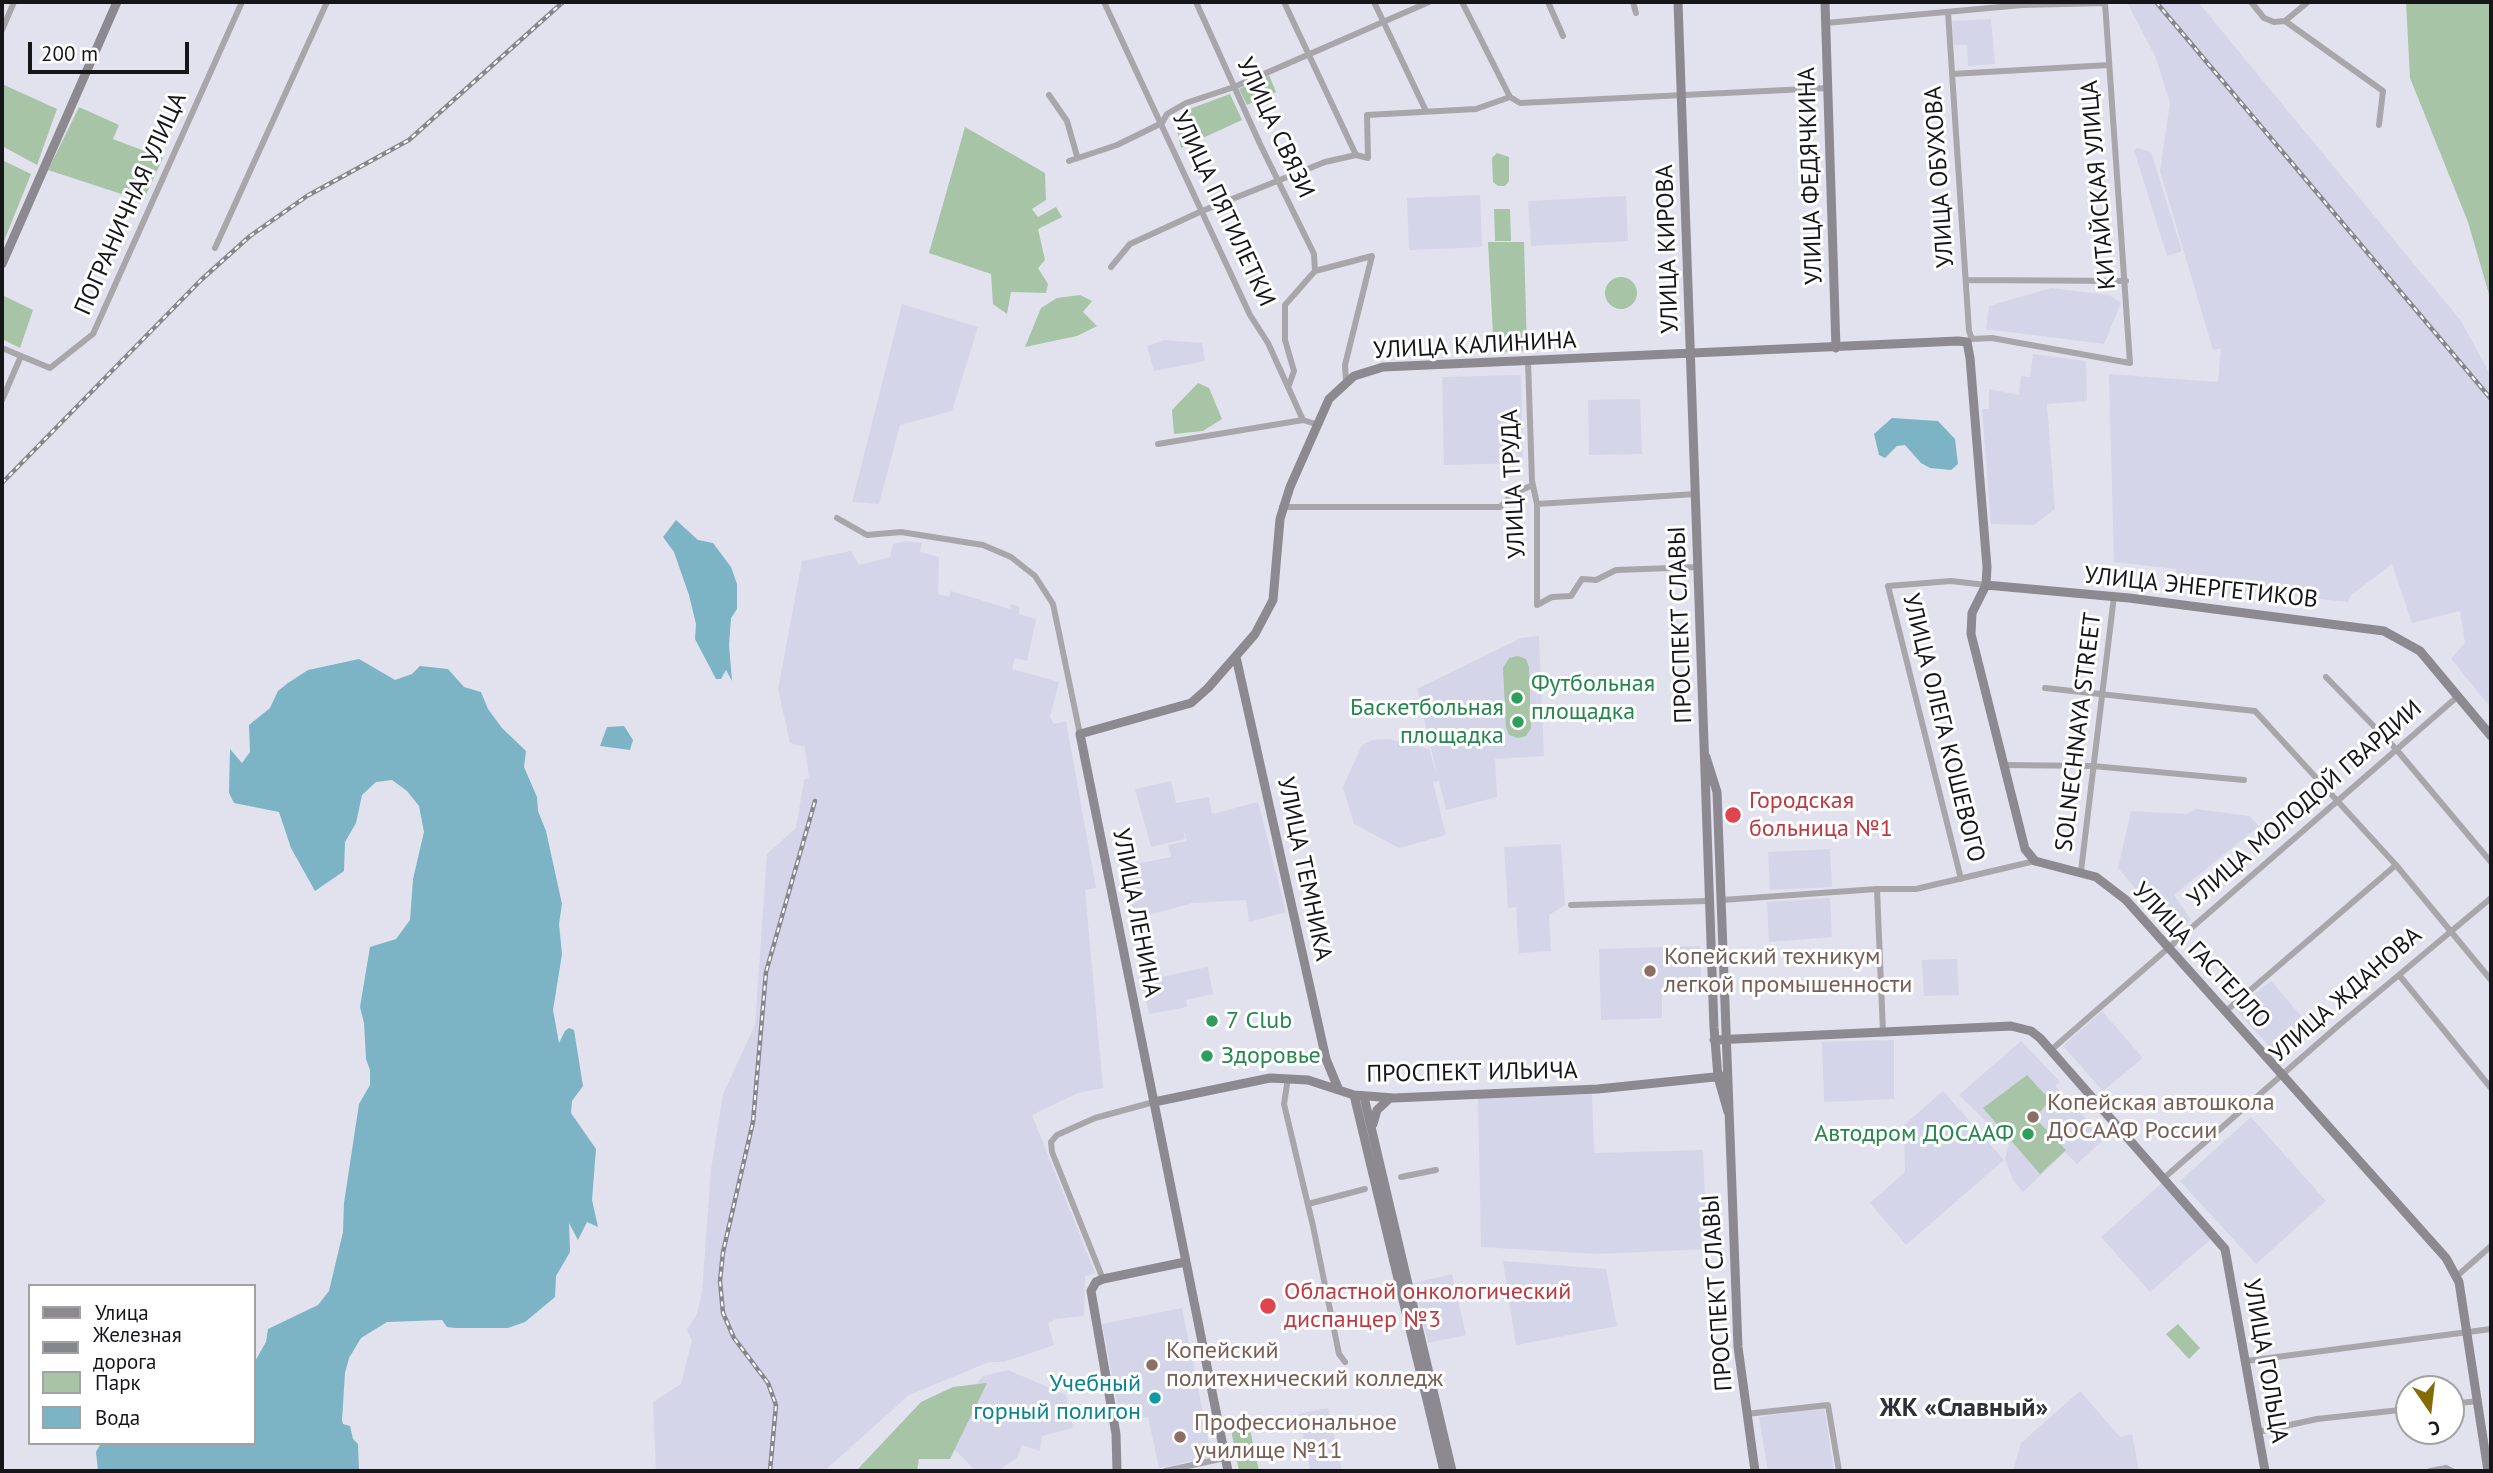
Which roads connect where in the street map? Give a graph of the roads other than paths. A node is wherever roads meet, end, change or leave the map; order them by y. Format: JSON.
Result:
{"nodes":[{"id":1,"x":14,"y":2,"type":"edge"},
{"id":2,"x":117,"y":2,"type":"edge"},
{"id":3,"x":242,"y":2,"type":"edge"},
{"id":4,"x":326,"y":2,"type":"edge"},
{"id":5,"x":1104,"y":2,"type":"edge"},
{"id":6,"x":1196,"y":2,"type":"edge"},
{"id":7,"x":1284,"y":2,"type":"edge"},
{"id":8,"x":1374,"y":2,"type":"edge"},
{"id":9,"x":1429,"y":2,"type":"edge"},
{"id":10,"x":1462,"y":2,"type":"edge"},
{"id":11,"x":1548,"y":2,"type":"edge"},
{"id":12,"x":1633,"y":2,"type":"edge"},
{"id":13,"x":1678,"y":2,"type":"edge"},
{"id":14,"x":1825,"y":2,"type":"edge"},
{"id":15,"x":2252,"y":2,"type":"edge"},
{"id":16,"x":2308,"y":2,"type":"edge"},
{"id":17,"x":1948,"y":12,"type":"junction"},
{"id":18,"x":1636,"y":13,"type":"dead end"},
{"id":19,"x":1383,"y":20,"type":"junction"},
{"id":20,"x":2285,"y":21,"type":"junction"},
{"id":21,"x":1826,"y":23,"type":"junction"},
{"id":22,"x":2,"y":30,"type":"edge"},
{"id":23,"x":1563,"y":36,"type":"dead end"},
{"id":24,"x":1310,"y":55,"type":"junction"},
{"id":25,"x":2109,"y":65,"type":"junction"},
{"id":26,"x":1952,"y":74,"type":"junction"},
{"id":27,"x":1234,"y":88,"type":"junction"},
{"id":28,"x":1827,"y":88,"type":"junction"},
{"id":29,"x":1049,"y":95,"type":"dead end"},
{"id":30,"x":1681,"y":96,"type":"junction"},
{"id":31,"x":1510,"y":97,"type":"junction"},
{"id":32,"x":1426,"y":111,"type":"junction"},
{"id":33,"x":1162,"y":123,"type":"junction"},
{"id":34,"x":2378,"y":125,"type":"dead end"},
{"id":35,"x":1356,"y":155,"type":"junction"},
{"id":36,"x":1077,"y":156,"type":"junction"},
{"id":37,"x":1069,"y":161,"type":"dead end"},
{"id":38,"x":1278,"y":180,"type":"junction"},
{"id":39,"x":1202,"y":211,"type":"junction"},
{"id":40,"x":215,"y":248,"type":"dead end"},
{"id":41,"x":2,"y":264,"type":"edge"},
{"id":42,"x":1111,"y":267,"type":"dead end"},
{"id":43,"x":1315,"y":271,"type":"junction"},
{"id":44,"x":1967,"y":280,"type":"junction"},
{"id":45,"x":2126,"y":281,"type":"junction"},
{"id":46,"x":1970,"y":341,"type":"junction"},
{"id":47,"x":2,"y":348,"type":"edge"},
{"id":48,"x":1836,"y":348,"type":"junction"},
{"id":49,"x":1692,"y":355,"type":"junction"},
{"id":50,"x":21,"y":356,"type":"junction"},
{"id":51,"x":1528,"y":361,"type":"junction"},
{"id":52,"x":1346,"y":381,"type":"junction"},
{"id":53,"x":1289,"y":385,"type":"junction"},
{"id":54,"x":2,"y":400,"type":"edge"},
{"id":55,"x":1303,"y":420,"type":"junction"},
{"id":56,"x":1316,"y":424,"type":"junction"},
{"id":57,"x":1158,"y":444,"type":"dead end"},
{"id":58,"x":1532,"y":485,"type":"junction"},
{"id":59,"x":1696,"y":494,"type":"junction"},
{"id":60,"x":1536,"y":504,"type":"junction"},
{"id":61,"x":1282,"y":508,"type":"junction"},
{"id":62,"x":837,"y":518,"type":"dead end"},
{"id":63,"x":1698,"y":567,"type":"junction"},
{"id":64,"x":1986,"y":585,"type":"junction"},
{"id":65,"x":2114,"y":596,"type":"junction"},
{"id":66,"x":1236,"y":657,"type":"junction"},
{"id":67,"x":2326,"y":677,"type":"dead end"},
{"id":68,"x":2045,"y":688,"type":"dead end"},
{"id":69,"x":2103,"y":692,"type":"junction"},
{"id":70,"x":2458,"y":697,"type":"junction"},
{"id":71,"x":1080,"y":734,"type":"junction"},
{"id":72,"x":2491,"y":736,"type":"edge"},
{"id":73,"x":2396,"y":749,"type":"junction"},
{"id":74,"x":1705,"y":755,"type":"junction"},
{"id":75,"x":2004,"y":765,"type":"junction"},
{"id":76,"x":2093,"y":766,"type":"junction"},
{"id":77,"x":2244,"y":780,"type":"dead end"},
{"id":78,"x":2340,"y":802,"type":"junction"},
{"id":79,"x":2035,"y":861,"type":"junction"},
{"id":80,"x":2491,"y":862,"type":"edge"},
{"id":81,"x":2396,"y":865,"type":"junction"},
{"id":82,"x":2081,"y":872,"type":"junction"},
{"id":83,"x":1961,"y":879,"type":"junction"},
{"id":84,"x":1877,"y":889,"type":"junction"},
{"id":85,"x":2491,"y":898,"type":"edge"},
{"id":86,"x":1722,"y":900,"type":"junction"},
{"id":87,"x":1708,"y":901,"type":"junction"},
{"id":88,"x":1571,"y":905,"type":"dead end"},
{"id":89,"x":2452,"y":929,"type":"junction"},
{"id":90,"x":1710,"y":945,"type":"junction"},
{"id":91,"x":1724,"y":945,"type":"junction"},
{"id":92,"x":2170,"y":948,"type":"junction"},
{"id":93,"x":2399,"y":975,"type":"junction"},
{"id":94,"x":2491,"y":980,"type":"edge"},
{"id":95,"x":2226,"y":1011,"type":"junction"},
{"id":96,"x":1883,"y":1032,"type":"junction"},
{"id":97,"x":1728,"y":1039,"type":"junction"},
{"id":98,"x":1714,"y":1040,"type":"junction"},
{"id":99,"x":2051,"y":1050,"type":"junction"},
{"id":100,"x":1326,"y":1059,"type":"junction"},
{"id":101,"x":1730,"y":1075,"type":"junction"},
{"id":102,"x":2283,"y":1075,"type":"junction"},
{"id":103,"x":1718,"y":1077,"type":"junction"},
{"id":104,"x":1288,"y":1078,"type":"junction"},
{"id":105,"x":1308,"y":1080,"type":"junction"},
{"id":106,"x":1338,"y":1088,"type":"junction"},
{"id":107,"x":2491,"y":1088,"type":"edge"},
{"id":108,"x":1359,"y":1096,"type":"junction"},
{"id":109,"x":1390,"y":1098,"type":"junction"},
{"id":110,"x":1154,"y":1102,"type":"junction"},
{"id":111,"x":1728,"y":1112,"type":"junction"},
{"id":112,"x":1372,"y":1131,"type":"junction"},
{"id":113,"x":1436,"y":1170,"type":"dead end"},
{"id":114,"x":1401,"y":1177,"type":"dead end"},
{"id":115,"x":2164,"y":1178,"type":"junction"},
{"id":116,"x":1365,"y":1189,"type":"dead end"},
{"id":117,"x":1308,"y":1204,"type":"junction"},
{"id":118,"x":2491,"y":1246,"type":"edge"},
{"id":119,"x":1185,"y":1262,"type":"junction"},
{"id":120,"x":2457,"y":1276,"type":"junction"},
{"id":121,"x":1102,"y":1279,"type":"junction"},
{"id":122,"x":2491,"y":1329,"type":"edge"},
{"id":123,"x":2467,"y":1333,"type":"junction"},
{"id":124,"x":1419,"y":1345,"type":"junction"},
{"id":125,"x":2246,"y":1361,"type":"junction"},
{"id":126,"x":1345,"y":1362,"type":"dead end"},
{"id":127,"x":2478,"y":1401,"type":"junction"},
{"id":128,"x":2465,"y":1402,"type":"edge"},
{"id":129,"x":2395,"y":1411,"type":"edge"},
{"id":130,"x":1746,"y":1414,"type":"junction"},
{"id":131,"x":2258,"y":1432,"type":"junction"},
{"id":132,"x":1225,"y":1458,"type":"junction"},
{"id":133,"x":1117,"y":1471,"type":"edge"},
{"id":134,"x":1164,"y":1471,"type":"edge"},
{"id":135,"x":1228,"y":1471,"type":"edge"},
{"id":136,"x":1444,"y":1471,"type":"edge"},
{"id":137,"x":1452,"y":1471,"type":"edge"},
{"id":138,"x":1755,"y":1471,"type":"edge"},
{"id":139,"x":1839,"y":1471,"type":"edge"},
{"id":140,"x":2265,"y":1471,"type":"edge"},
{"id":141,"x":2430,"y":1471,"type":"edge"},
{"id":142,"x":2452,"y":1471,"type":"edge"},
{"id":143,"x":2488,"y":1471,"type":"edge"}],
"edges":[{"from":1,"to":22,"type":"street"},
{"from":2,"to":41,"type":"street"},
{"from":3,"to":50,"type":"street","name":"ПОГРАНИЧНАЯ УЛИЦА"},
{"from":4,"to":40,"type":"street"},
{"from":5,"to":33,"type":"street","name":"УЛИЦА ПЯТИЛЕТКИ"},
{"from":6,"to":27,"type":"street","name":"УЛИЦА СВЯЗИ"},
{"from":7,"to":24,"type":"street"},
{"from":8,"to":19,"type":"street"},
{"from":9,"to":19,"type":"street"},
{"from":10,"to":31,"type":"street"},
{"from":11,"to":23,"type":"street"},
{"from":12,"to":18,"type":"street"},
{"from":13,"to":30,"type":"street","name":"УЛИЦА КИРОВА"},
{"from":14,"to":21,"type":"street","name":"УЛИЦА ФЕДЯЧКИНА"},
{"from":15,"to":20,"type":"street"},
{"from":16,"to":20,"type":"street"},
{"from":17,"to":21,"type":"street"},
{"from":17,"to":25,"type":"street","name":"КИТАЙСКАЯ УЛИЦА"},
{"from":17,"to":26,"type":"street","name":"УЛИЦА ОБУХОВА"},
{"from":19,"to":24,"type":"street"},
{"from":19,"to":32,"type":"street"},
{"from":20,"to":34,"type":"street"},
{"from":21,"to":28,"type":"street","name":"УЛИЦА ФЕДЯЧКИНА"},
{"from":24,"to":27,"type":"street"},
{"from":24,"to":35,"type":"street"},
{"from":25,"to":26,"type":"street"},
{"from":25,"to":45,"type":"street","name":"КИТАЙСКАЯ УЛИЦА"},
{"from":26,"to":44,"type":"street","name":"УЛИЦА ОБУХОВА"},
{"from":27,"to":33,"type":"street"},
{"from":27,"to":38,"type":"street","name":"УЛИЦА СВЯЗИ"},
{"from":28,"to":30,"type":"street"},
{"from":28,"to":48,"type":"street","name":"УЛИЦА ФЕДЯЧКИНА"},
{"from":29,"to":36,"type":"street"},
{"from":30,"to":31,"type":"street"},
{"from":30,"to":49,"type":"street","name":"УЛИЦА КИРОВА"},
{"from":31,"to":32,"type":"street"},
{"from":32,"to":35,"type":"street"},
{"from":33,"to":36,"type":"street"},
{"from":33,"to":39,"type":"street","name":"УЛИЦА ПЯТИЛЕТКИ"},
{"from":35,"to":38,"type":"street"},
{"from":36,"to":37,"type":"street"},
{"from":38,"to":39,"type":"street"},
{"from":38,"to":43,"type":"street","name":"УЛИЦА СВЯЗИ"},
{"from":39,"to":42,"type":"street"},
{"from":39,"to":53,"type":"street","name":"УЛИЦА ПЯТИЛЕТКИ"},
{"from":43,"to":52,"type":"street"},
{"from":43,"to":53,"type":"street"},
{"from":44,"to":45,"type":"street"},
{"from":44,"to":46,"type":"street","name":"УЛИЦА ОБУХОВА"},
{"from":45,"to":46,"type":"street","name":"КИТАЙСКАЯ УЛИЦА"},
{"from":46,"to":48,"type":"street","name":"УЛИЦА КАЛИНИНА"},
{"from":46,"to":64,"type":"street"},
{"from":47,"to":50,"type":"street"},
{"from":48,"to":49,"type":"street","name":"УЛИЦА КАЛИНИНА"},
{"from":49,"to":51,"type":"street","name":"УЛИЦА КАЛИНИНА"},
{"from":49,"to":59,"type":"street","name":"УЛИЦА КИРОВА"},
{"from":50,"to":54,"type":"street"},
{"from":51,"to":52,"type":"street","name":"УЛИЦА КАЛИНИНА"},
{"from":51,"to":58,"type":"street","name":"УЛИЦА ТРУДА"},
{"from":52,"to":56,"type":"street","name":"УЛИЦА КАЛИНИНА"},
{"from":53,"to":55,"type":"street","name":"УЛИЦА ПЯТИЛЕТКИ"},
{"from":55,"to":56,"type":"street"},
{"from":55,"to":57,"type":"street"},
{"from":56,"to":61,"type":"street","name":"УЛИЦА КАЛИНИНА"},
{"from":58,"to":60,"type":"street","name":"УЛИЦА ТРУДА"},
{"from":58,"to":61,"type":"street"},
{"from":59,"to":60,"type":"street"},
{"from":59,"to":63,"type":"street","name":"ПРОСПЕКТ СЛАВЫ"},
{"from":60,"to":63,"type":"street","name":"УЛИЦА ТРУДА"},
{"from":61,"to":66,"type":"street","name":"УЛИЦА КАЛИНИНА"},
{"from":62,"to":71,"type":"street","name":"УЛИЦА ЛЕНИНА"},
{"from":63,"to":74,"type":"street","name":"ПРОСПЕКТ СЛАВЫ"},
{"from":64,"to":65,"type":"street","name":"УЛИЦА ЭНЕРГЕТИКОВ"},
{"from":64,"to":75,"type":"street"},
{"from":64,"to":83,"type":"street","name":"УЛИЦА ОЛЕГА КОШЕВОГО"},
{"from":65,"to":69,"type":"street","name":"SOLNECHNAYA STREET"},
{"from":65,"to":70,"type":"street","name":"УЛИЦА ЭНЕРГЕТИКОВ"},
{"from":66,"to":71,"type":"street","name":"УЛИЦА КАЛИНИНА"},
{"from":66,"to":100,"type":"street","name":"УЛИЦА ТЕМНИКА"},
{"from":67,"to":73,"type":"street"},
{"from":68,"to":69,"type":"street"},
{"from":69,"to":76,"type":"street","name":"SOLNECHNAYA STREET"},
{"from":69,"to":78,"type":"street"},
{"from":70,"to":72,"type":"street"},
{"from":70,"to":73,"type":"street","name":"УЛИЦА МОЛОДОЙ ГВАРДИИ"},
{"from":71,"to":110,"type":"street","name":"УЛИЦА ЛЕНИНА"},
{"from":73,"to":78,"type":"street","name":"УЛИЦА МОЛОДОЙ ГВАРДИИ"},
{"from":73,"to":80,"type":"street"},
{"from":74,"to":86,"type":"street","name":"ПРОСПЕКТ СЛАВЫ"},
{"from":74,"to":87,"type":"street","name":"ПРОСПЕКТ СЛАВЫ"},
{"from":75,"to":76,"type":"street"},
{"from":75,"to":79,"type":"street"},
{"from":76,"to":77,"type":"street"},
{"from":76,"to":82,"type":"street","name":"SOLNECHNAYA STREET"},
{"from":78,"to":81,"type":"street"},
{"from":78,"to":92,"type":"street","name":"УЛИЦА МОЛОДОЙ ГВАРДИИ"},
{"from":79,"to":82,"type":"street","name":"УЛИЦА ГАСТЕЛЛО"},
{"from":79,"to":83,"type":"street","name":"УЛИЦА ГАСТЕЛЛО"},
{"from":81,"to":89,"type":"street"},
{"from":81,"to":95,"type":"street"},
{"from":82,"to":92,"type":"street","name":"УЛИЦА ГАСТЕЛЛО"},
{"from":83,"to":84,"type":"street","name":"УЛИЦА ГАСТЕЛЛО"},
{"from":84,"to":86,"type":"street","name":"УЛИЦА ГАСТЕЛЛО"},
{"from":84,"to":96,"type":"street"},
{"from":85,"to":89,"type":"street","name":"УЛИЦА ЖДАНОВА"},
{"from":86,"to":87,"type":"street","name":"УЛИЦА ГАСТЕЛЛО"},
{"from":86,"to":91,"type":"street","name":"ПРОСПЕКТ СЛАВЫ"},
{"from":87,"to":88,"type":"street","name":"УЛИЦА ГАСТЕЛЛО"},
{"from":87,"to":90,"type":"street","name":"ПРОСПЕКТ СЛАВЫ"},
{"from":89,"to":93,"type":"street","name":"УЛИЦА ЖДАНОВА"},
{"from":89,"to":94,"type":"street"},
{"from":90,"to":91,"type":"street"},
{"from":90,"to":98,"type":"street","name":"ПРОСПЕКТ СЛАВЫ"},
{"from":91,"to":97,"type":"street","name":"ПРОСПЕКТ СЛАВЫ"},
{"from":92,"to":95,"type":"street","name":"УЛИЦА ГАСТЕЛЛО"},
{"from":92,"to":99,"type":"street","name":"УЛИЦА МОЛОДОЙ ГВАРДИИ"},
{"from":93,"to":102,"type":"street","name":"УЛИЦА ЖДАНОВА"},
{"from":93,"to":107,"type":"street"},
{"from":95,"to":102,"type":"street","name":"УЛИЦА ГАСТЕЛЛО"},
{"from":96,"to":97,"type":"street"},
{"from":96,"to":99,"type":"street"},
{"from":97,"to":98,"type":"street"},
{"from":97,"to":101,"type":"street","name":"ПРОСПЕКТ СЛАВЫ"},
{"from":98,"to":103,"type":"street","name":"ПРОСПЕКТ СЛАВЫ"},
{"from":99,"to":115,"type":"street"},
{"from":100,"to":105,"type":"street"},
{"from":100,"to":106,"type":"street","name":"УЛИЦА ТЕМНИКА"},
{"from":101,"to":103,"type":"street","name":"ПРОСПЕКТ ИЛЬИЧА"},
{"from":101,"to":111,"type":"street","name":"ПРОСПЕКТ СЛАВЫ"},
{"from":102,"to":115,"type":"street","name":"УЛИЦА ЖДАНОВА"},
{"from":102,"to":120,"type":"street","name":"УЛИЦА ГАСТЕЛЛО"},
{"from":103,"to":109,"type":"street","name":"ПРОСПЕКТ ИЛЬИЧА"},
{"from":103,"to":111,"type":"street","name":"ПРОСПЕКТ СЛАВЫ"},
{"from":104,"to":105,"type":"street","name":"ПРОСПЕКТ ИЛЬИЧА"},
{"from":104,"to":110,"type":"street","name":"ПРОСПЕКТ ИЛЬИЧА"},
{"from":104,"to":117,"type":"street"},
{"from":105,"to":106,"type":"street","name":"ПРОСПЕКТ ИЛЬИЧА"},
{"from":106,"to":108,"type":"street","name":"ПРОСПЕКТ ИЛЬИЧА"},
{"from":108,"to":109,"type":"street","name":"ПРОСПЕКТ ИЛЬИЧА"},
{"from":108,"to":112,"type":"street"},
{"from":108,"to":124,"type":"street"},
{"from":109,"to":112,"type":"street"},
{"from":110,"to":119,"type":"street","name":"УЛИЦА ЛЕНИНА"},
{"from":110,"to":121,"type":"street","name":"ПРОСПЕКТ ИЛЬИЧА"},
{"from":111,"to":130,"type":"street","name":"ПРОСПЕКТ СЛАВЫ"},
{"from":112,"to":124,"type":"street"},
{"from":113,"to":114,"type":"street"},
{"from":115,"to":125,"type":"street","name":"УЛИЦА ГОЛЬЦА"},
{"from":116,"to":117,"type":"street"},
{"from":117,"to":126,"type":"street"},
{"from":118,"to":120,"type":"street"},
{"from":119,"to":121,"type":"street"},
{"from":119,"to":132,"type":"street","name":"УЛИЦА ЛЕНИНА"},
{"from":120,"to":123,"type":"street"},
{"from":121,"to":133,"type":"street"},
{"from":122,"to":123,"type":"street"},
{"from":123,"to":125,"type":"street"},
{"from":123,"to":127,"type":"street"},
{"from":124,"to":136,"type":"street"},
{"from":124,"to":137,"type":"street"},
{"from":125,"to":131,"type":"street","name":"УЛИЦА ГОЛЬЦА"},
{"from":127,"to":128,"type":"street"},
{"from":127,"to":143,"type":"street"},
{"from":129,"to":131,"type":"street"},
{"from":130,"to":138,"type":"street","name":"ПРОСПЕКТ СЛАВЫ"},
{"from":130,"to":139,"type":"street"},
{"from":131,"to":140,"type":"street","name":"УЛИЦА ГОЛЬЦА"},
{"from":132,"to":134,"type":"street"},
{"from":132,"to":135,"type":"street","name":"УЛИЦА ЛЕНИНА"},
{"from":141,"to":142,"type":"street"}]}
